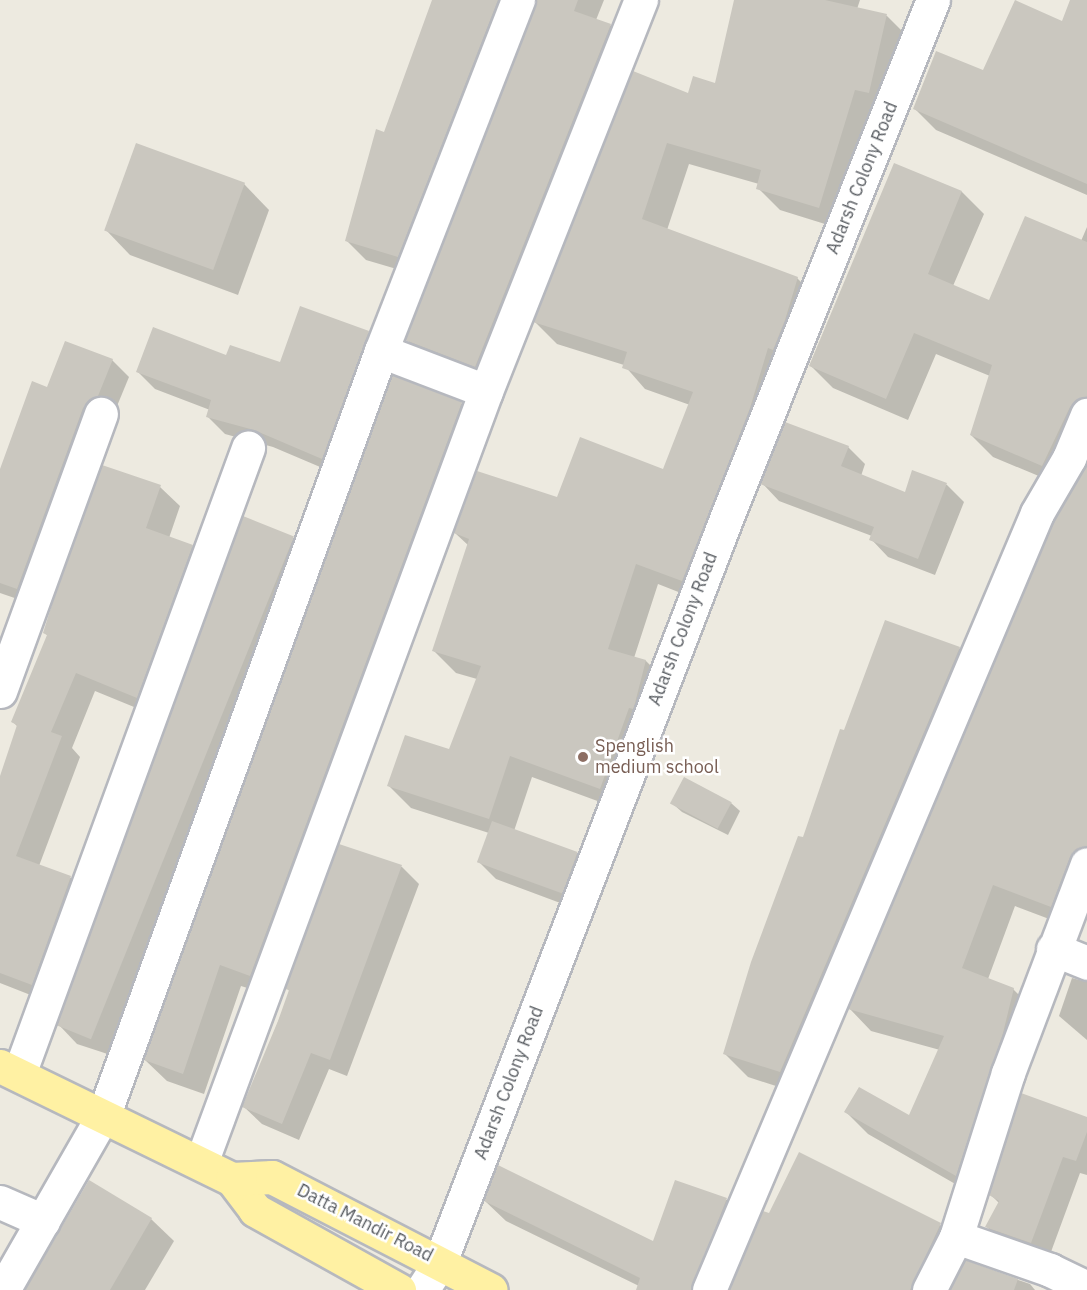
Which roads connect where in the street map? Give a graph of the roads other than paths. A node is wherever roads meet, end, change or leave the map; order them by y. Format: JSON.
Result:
{"nodes":[{"id":1,"x":518,"y":0,"type":"edge"},
{"id":2,"x":641,"y":0,"type":"edge"},
{"id":3,"x":933,"y":0,"type":"edge"},
{"id":4,"x":381,"y":351,"type":"junction"},
{"id":5,"x":486,"y":391,"type":"junction"},
{"id":6,"x":101,"y":414,"type":"dead end"},
{"id":7,"x":1087,"y":415,"type":"edge"},
{"id":8,"x":248,"y":448,"type":"dead end"},
{"id":9,"x":0,"y":691,"type":"edge"},
{"id":10,"x":1087,"y":864,"type":"edge"},
{"id":11,"x":1053,"y":949,"type":"junction"},
{"id":12,"x":1087,"y":963,"type":"edge"},
{"id":13,"x":10,"y":1070,"type":"edge"},
{"id":14,"x":104,"y":1114,"type":"junction"},
{"id":15,"x":201,"y":1163,"type":"junction"},
{"id":16,"x":232,"y":1179,"type":"junction"},
{"id":17,"x":0,"y":1202,"type":"edge"},
{"id":18,"x":43,"y":1221,"type":"junction"},
{"id":19,"x":956,"y":1237,"type":"junction"},
{"id":20,"x":441,"y":1262,"type":"junction"},
{"id":21,"x":1087,"y":1288,"type":"edge"},
{"id":22,"x":3,"y":1290,"type":"edge"},
{"id":23,"x":399,"y":1290,"type":"edge"},
{"id":24,"x":422,"y":1290,"type":"edge"},
{"id":25,"x":491,"y":1290,"type":"edge"},
{"id":26,"x":709,"y":1290,"type":"edge"},
{"id":27,"x":929,"y":1290,"type":"edge"}],
"edges":[{"from":1,"to":4,"type":"street"},
{"from":2,"to":5,"type":"street"},
{"from":3,"to":20,"type":"street","name":"Adarsh Colony Road"},
{"from":4,"to":5,"type":"street"},
{"from":4,"to":14,"type":"street"},
{"from":5,"to":15,"type":"street"},
{"from":6,"to":9,"type":"street"},
{"from":7,"to":26,"type":"street"},
{"from":8,"to":13,"type":"street"},
{"from":10,"to":11,"type":"street"},
{"from":11,"to":12,"type":"street"},
{"from":11,"to":19,"type":"street"},
{"from":13,"to":14,"type":"main road"},
{"from":14,"to":15,"type":"main road"},
{"from":14,"to":18,"type":"street"},
{"from":15,"to":16,"type":"main road"},
{"from":16,"to":20,"type":"main road","name":"Datta Mandir Road"},
{"from":16,"to":23,"type":"main road"},
{"from":17,"to":18,"type":"street"},
{"from":18,"to":22,"type":"street"},
{"from":19,"to":21,"type":"street"},
{"from":19,"to":27,"type":"street"},
{"from":20,"to":24,"type":"street","name":"Adarsh Colony Road"},
{"from":20,"to":25,"type":"main road","name":"Datta Mandir Road"}]}
